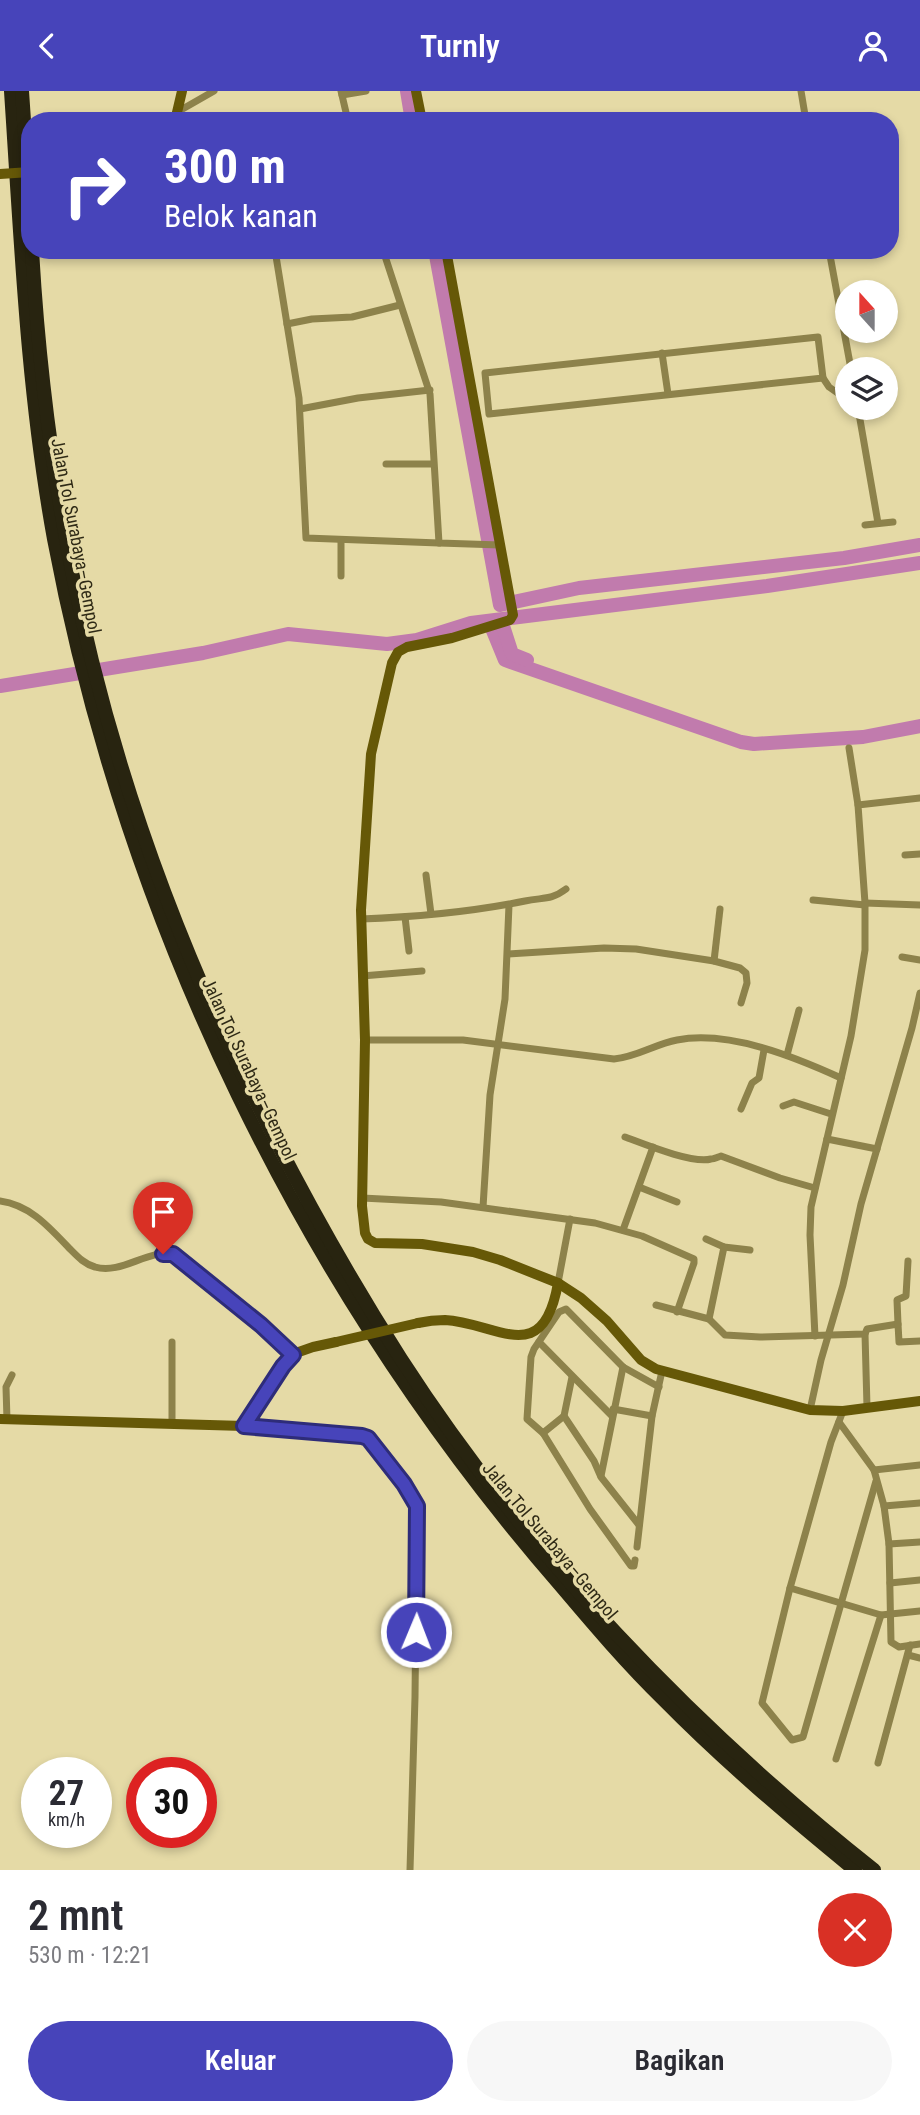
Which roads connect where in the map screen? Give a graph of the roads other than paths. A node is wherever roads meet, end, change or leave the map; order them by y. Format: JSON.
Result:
{"nodes":[{"id":1,"x":11,"y":91,"type":"edge"},
{"id":2,"x":22,"y":91,"type":"edge"},
{"id":3,"x":182,"y":91,"type":"edge"},
{"id":4,"x":214,"y":91,"type":"edge"},
{"id":5,"x":366,"y":91,"type":"edge"},
{"id":6,"x":416,"y":91,"type":"edge"},
{"id":7,"x":801,"y":91,"type":"edge"},
{"id":8,"x":341,"y":93,"type":"edge"},
{"id":9,"x":23,"y":112,"type":"edge"},
{"id":10,"x":178,"y":112,"type":"edge"},
{"id":11,"x":183,"y":112,"type":"edge"},
{"id":12,"x":346,"y":112,"type":"edge"},
{"id":13,"x":420,"y":112,"type":"edge"},
{"id":14,"x":804,"y":112,"type":"edge"},
{"id":15,"x":21,"y":173,"type":"edge"},
{"id":16,"x":0,"y":174,"type":"edge"},
{"id":17,"x":33,"y":259,"type":"edge"},
{"id":18,"x":276,"y":259,"type":"edge"},
{"id":19,"x":386,"y":259,"type":"edge"},
{"id":20,"x":448,"y":259,"type":"edge"},
{"id":21,"x":831,"y":259,"type":"edge"},
{"id":22,"x":400,"y":305,"type":"junction"},
{"id":23,"x":287,"y":324,"type":"junction"},
{"id":24,"x":662,"y":353,"type":"junction"},
{"id":25,"x":849,"y":357,"type":"edge"},
{"id":26,"x":823,"y":378,"type":"junction"},
{"id":27,"x":430,"y":390,"type":"junction"},
{"id":28,"x":835,"y":391,"type":"edge"},
{"id":29,"x":668,"y":394,"type":"junction"},
{"id":30,"x":300,"y":409,"type":"junction"},
{"id":31,"x":860,"y":420,"type":"edge"},
{"id":32,"x":386,"y":464,"type":"dead end"},
{"id":33,"x":433,"y":464,"type":"junction"},
{"id":34,"x":893,"y":522,"type":"dead end"},
{"id":35,"x":878,"y":523,"type":"junction"},
{"id":36,"x":865,"y":525,"type":"dead end"},
{"id":37,"x":341,"y":540,"type":"junction"},
{"id":38,"x":439,"y":544,"type":"junction"},
{"id":39,"x":498,"y":545,"type":"junction"},
{"id":40,"x":341,"y":576,"type":"dead end"},
{"id":41,"x":89,"y":670,"type":"junction"},
{"id":42,"x":849,"y":748,"type":"dead end"},
{"id":43,"x":920,"y":798,"type":"edge"},
{"id":44,"x":858,"y":805,"type":"junction"},
{"id":45,"x":920,"y":854,"type":"edge"},
{"id":46,"x":905,"y":855,"type":"dead end"},
{"id":47,"x":426,"y":875,"type":"dead end"},
{"id":48,"x":566,"y":889,"type":"dead end"},
{"id":49,"x":813,"y":900,"type":"dead end"},
{"id":50,"x":865,"y":904,"type":"junction"},
{"id":51,"x":509,"y":905,"type":"junction"},
{"id":52,"x":920,"y":905,"type":"edge"},
{"id":53,"x":720,"y":909,"type":"dead end"},
{"id":54,"x":431,"y":914,"type":"junction"},
{"id":55,"x":405,"y":917,"type":"junction"},
{"id":56,"x":361,"y":919,"type":"junction"},
{"id":57,"x":409,"y":951,"type":"dead end"},
{"id":58,"x":508,"y":954,"type":"junction"},
{"id":59,"x":902,"y":957,"type":"dead end"},
{"id":60,"x":920,"y":960,"type":"edge"},
{"id":61,"x":714,"y":961,"type":"junction"},
{"id":62,"x":422,"y":971,"type":"dead end"},
{"id":63,"x":362,"y":976,"type":"junction"},
{"id":64,"x":920,"y":993,"type":"edge"},
{"id":65,"x":741,"y":1003,"type":"dead end"},
{"id":66,"x":799,"y":1010,"type":"dead end"},
{"id":67,"x":365,"y":1040,"type":"junction"},
{"id":68,"x":499,"y":1044,"type":"junction"},
{"id":69,"x":764,"y":1050,"type":"junction"},
{"id":70,"x":787,"y":1055,"type":"junction"},
{"id":71,"x":841,"y":1078,"type":"junction"},
{"id":72,"x":783,"y":1106,"type":"dead end"},
{"id":73,"x":741,"y":1109,"type":"dead end"},
{"id":74,"x":831,"y":1114,"type":"junction"},
{"id":75,"x":625,"y":1137,"type":"dead end"},
{"id":76,"x":827,"y":1139,"type":"junction"},
{"id":77,"x":653,"y":1147,"type":"junction"},
{"id":78,"x":877,"y":1149,"type":"junction"},
{"id":79,"x":639,"y":1187,"type":"junction"},
{"id":80,"x":815,"y":1188,"type":"junction"},
{"id":81,"x":362,"y":1198,"type":"junction"},
{"id":82,"x":0,"y":1201,"type":"edge"},
{"id":83,"x":677,"y":1202,"type":"dead end"},
{"id":84,"x":483,"y":1207,"type":"junction"},
{"id":85,"x":570,"y":1219,"type":"junction"},
{"id":86,"x":623,"y":1230,"type":"junction"},
{"id":87,"x":706,"y":1239,"type":"dead end"},
{"id":88,"x":723,"y":1247,"type":"junction"},
{"id":89,"x":750,"y":1250,"type":"dead end"},
{"id":90,"x":908,"y":1261,"type":"dead end"},
{"id":91,"x":558,"y":1283,"type":"junction"},
{"id":92,"x":656,"y":1305,"type":"dead end"},
{"id":93,"x":677,"y":1312,"type":"junction"},
{"id":94,"x":709,"y":1319,"type":"junction"},
{"id":95,"x":898,"y":1324,"type":"junction"},
{"id":96,"x":865,"y":1334,"type":"junction"},
{"id":97,"x":828,"y":1335,"type":"junction"},
{"id":98,"x":815,"y":1336,"type":"junction"},
{"id":99,"x":172,"y":1342,"type":"dead end"},
{"id":100,"x":539,"y":1342,"type":"junction"},
{"id":101,"x":920,"y":1342,"type":"edge"},
{"id":102,"x":293,"y":1355,"type":"junction"},
{"id":103,"x":623,"y":1367,"type":"junction"},
{"id":104,"x":662,"y":1371,"type":"junction"},
{"id":105,"x":12,"y":1375,"type":"dead end"},
{"id":106,"x":572,"y":1377,"type":"junction"},
{"id":107,"x":659,"y":1387,"type":"junction"},
{"id":108,"x":920,"y":1401,"type":"edge"},
{"id":109,"x":867,"y":1407,"type":"junction"},
{"id":110,"x":810,"y":1410,"type":"junction"},
{"id":111,"x":613,"y":1413,"type":"junction"},
{"id":112,"x":4,"y":1416,"type":"edge"},
{"id":113,"x":564,"y":1416,"type":"junction"},
{"id":114,"x":652,"y":1416,"type":"junction"},
{"id":115,"x":841,"y":1416,"type":"junction"},
{"id":116,"x":173,"y":1419,"type":"junction"},
{"id":117,"x":244,"y":1426,"type":"junction"},
{"id":118,"x":543,"y":1433,"type":"junction"},
{"id":119,"x":920,"y":1465,"type":"edge"},
{"id":120,"x":874,"y":1470,"type":"junction"},
{"id":121,"x":601,"y":1477,"type":"junction"},
{"id":122,"x":876,"y":1481,"type":"junction"},
{"id":123,"x":920,"y":1503,"type":"edge"},
{"id":124,"x":884,"y":1506,"type":"junction"},
{"id":125,"x":639,"y":1525,"type":"junction"},
{"id":126,"x":920,"y":1542,"type":"edge"},
{"id":127,"x":889,"y":1544,"type":"junction"},
{"id":128,"x":637,"y":1547,"type":"dead end"},
{"id":129,"x":635,"y":1560,"type":"dead end"},
{"id":130,"x":920,"y":1580,"type":"edge"},
{"id":131,"x":890,"y":1583,"type":"junction"},
{"id":132,"x":790,"y":1588,"type":"junction"},
{"id":133,"x":841,"y":1601,"type":"junction"},
{"id":134,"x":920,"y":1611,"type":"edge"},
{"id":135,"x":885,"y":1614,"type":"junction"},
{"id":136,"x":920,"y":1644,"type":"edge"},
{"id":137,"x":910,"y":1645,"type":"junction"},
{"id":138,"x":908,"y":1655,"type":"junction"},
{"id":139,"x":920,"y":1658,"type":"edge"},
{"id":140,"x":836,"y":1759,"type":"dead end"},
{"id":141,"x":878,"y":1763,"type":"dead end"},
{"id":142,"x":410,"y":1870,"type":"edge"},
{"id":143,"x":855,"y":1870,"type":"edge"},
{"id":144,"x":874,"y":1870,"type":"edge"}],
"edges":[{"from":1,"to":41,"type":"highway","name":"Jalan Tol Surabaya–Gempol"},
{"from":2,"to":9,"type":"highway"},
{"from":3,"to":10,"type":"street"},
{"from":4,"to":11,"type":"street"},
{"from":5,"to":8,"type":"street"},
{"from":6,"to":13,"type":"street"},
{"from":7,"to":14,"type":"street"},
{"from":8,"to":12,"type":"street"},
{"from":15,"to":16,"type":"street","bridge":true},
{"from":17,"to":41,"type":"highway","name":"Jalan Tol Surabaya–Gempol"},
{"from":18,"to":23,"type":"street"},
{"from":19,"to":22,"type":"street"},
{"from":20,"to":39,"type":"street"},
{"from":21,"to":25,"type":"street"},
{"from":22,"to":23,"type":"street"},
{"from":22,"to":27,"type":"street"},
{"from":23,"to":30,"type":"street"},
{"from":24,"to":26,"type":"street"},
{"from":24,"to":29,"type":"street"},
{"from":24,"to":29,"type":"street"},
{"from":26,"to":28,"type":"street"},
{"from":26,"to":29,"type":"street"},
{"from":27,"to":30,"type":"street"},
{"from":27,"to":33,"type":"street"},
{"from":30,"to":37,"type":"street"},
{"from":31,"to":35,"type":"street"},
{"from":32,"to":33,"type":"street"},
{"from":33,"to":38,"type":"street"},
{"from":34,"to":35,"type":"street"},
{"from":35,"to":36,"type":"street"},
{"from":37,"to":38,"type":"street"},
{"from":37,"to":40,"type":"street"},
{"from":38,"to":39,"type":"street"},
{"from":39,"to":56,"type":"street"},
{"from":41,"to":143,"type":"highway","name":"Jalan Tol Surabaya–Gempol"},
{"from":41,"to":144,"type":"highway","name":"Jalan Tol Surabaya–Gempol"},
{"from":42,"to":44,"type":"street"},
{"from":43,"to":44,"type":"street"},
{"from":44,"to":50,"type":"street"},
{"from":45,"to":46,"type":"street"},
{"from":47,"to":54,"type":"street"},
{"from":48,"to":51,"type":"street"},
{"from":49,"to":50,"type":"street"},
{"from":50,"to":52,"type":"street"},
{"from":50,"to":71,"type":"street"},
{"from":51,"to":54,"type":"street"},
{"from":51,"to":58,"type":"street"},
{"from":53,"to":61,"type":"street"},
{"from":54,"to":55,"type":"street"},
{"from":55,"to":56,"type":"street"},
{"from":55,"to":57,"type":"street"},
{"from":56,"to":63,"type":"street"},
{"from":58,"to":61,"type":"street"},
{"from":58,"to":68,"type":"street"},
{"from":59,"to":60,"type":"street"},
{"from":61,"to":65,"type":"street"},
{"from":62,"to":63,"type":"street"},
{"from":63,"to":67,"type":"street"},
{"from":64,"to":78,"type":"street"},
{"from":66,"to":70,"type":"street"},
{"from":67,"to":68,"type":"street"},
{"from":67,"to":81,"type":"street"},
{"from":68,"to":69,"type":"street"},
{"from":68,"to":84,"type":"street"},
{"from":69,"to":70,"type":"street"},
{"from":69,"to":73,"type":"street"},
{"from":70,"to":71,"type":"street"},
{"from":71,"to":74,"type":"street"},
{"from":72,"to":74,"type":"street"},
{"from":74,"to":76,"type":"street"},
{"from":75,"to":77,"type":"street"},
{"from":76,"to":78,"type":"street"},
{"from":76,"to":80,"type":"street"},
{"from":77,"to":79,"type":"street"},
{"from":77,"to":80,"type":"street"},
{"from":78,"to":97,"type":"street"},
{"from":79,"to":83,"type":"street"},
{"from":79,"to":86,"type":"street"},
{"from":80,"to":98,"type":"street"},
{"from":81,"to":84,"type":"street"},
{"from":81,"to":91,"type":"street"},
{"from":82,"to":102,"type":"street"},
{"from":84,"to":85,"type":"street"},
{"from":85,"to":86,"type":"street"},
{"from":85,"to":91,"type":"street"},
{"from":86,"to":93,"type":"street"},
{"from":87,"to":88,"type":"street"},
{"from":88,"to":89,"type":"street"},
{"from":88,"to":94,"type":"street"},
{"from":90,"to":95,"type":"street"},
{"from":91,"to":102,"type":"street","bridge":true},
{"from":91,"to":104,"type":"street"},
{"from":92,"to":93,"type":"street"},
{"from":93,"to":94,"type":"street"},
{"from":94,"to":98,"type":"street"},
{"from":95,"to":96,"type":"street"},
{"from":95,"to":101,"type":"street"},
{"from":96,"to":97,"type":"street"},
{"from":96,"to":109,"type":"street"},
{"from":97,"to":98,"type":"street"},
{"from":97,"to":110,"type":"street"},
{"from":99,"to":116,"type":"street"},
{"from":100,"to":103,"type":"street"},
{"from":100,"to":106,"type":"street"},
{"from":100,"to":118,"type":"street"},
{"from":102,"to":117,"type":"street"},
{"from":103,"to":107,"type":"street"},
{"from":103,"to":111,"type":"street"},
{"from":104,"to":107,"type":"street"},
{"from":104,"to":110,"type":"street"},
{"from":105,"to":112,"type":"street"},
{"from":106,"to":111,"type":"street"},
{"from":106,"to":113,"type":"street"},
{"from":107,"to":114,"type":"street"},
{"from":108,"to":109,"type":"street"},
{"from":109,"to":115,"type":"street"},
{"from":110,"to":115,"type":"street"},
{"from":111,"to":114,"type":"street"},
{"from":111,"to":121,"type":"street"},
{"from":112,"to":116,"type":"street"},
{"from":113,"to":118,"type":"street"},
{"from":113,"to":121,"type":"street"},
{"from":114,"to":125,"type":"street"},
{"from":115,"to":120,"type":"street"},
{"from":115,"to":132,"type":"street"},
{"from":116,"to":117,"type":"street"},
{"from":117,"to":142,"type":"street"},
{"from":118,"to":129,"type":"street"},
{"from":119,"to":120,"type":"street"},
{"from":120,"to":122,"type":"street"},
{"from":121,"to":125,"type":"street"},
{"from":122,"to":124,"type":"street"},
{"from":122,"to":133,"type":"street"},
{"from":123,"to":124,"type":"street"},
{"from":124,"to":127,"type":"street"},
{"from":125,"to":128,"type":"street"},
{"from":126,"to":127,"type":"street"},
{"from":127,"to":131,"type":"street"},
{"from":130,"to":131,"type":"street"},
{"from":131,"to":135,"type":"street"},
{"from":132,"to":133,"type":"street"},
{"from":132,"to":133,"type":"street"},
{"from":133,"to":135,"type":"street"},
{"from":134,"to":135,"type":"street"},
{"from":135,"to":137,"type":"street"},
{"from":135,"to":140,"type":"street"},
{"from":136,"to":137,"type":"street"},
{"from":137,"to":138,"type":"street"},
{"from":138,"to":139,"type":"street"},
{"from":138,"to":141,"type":"street"}]}
